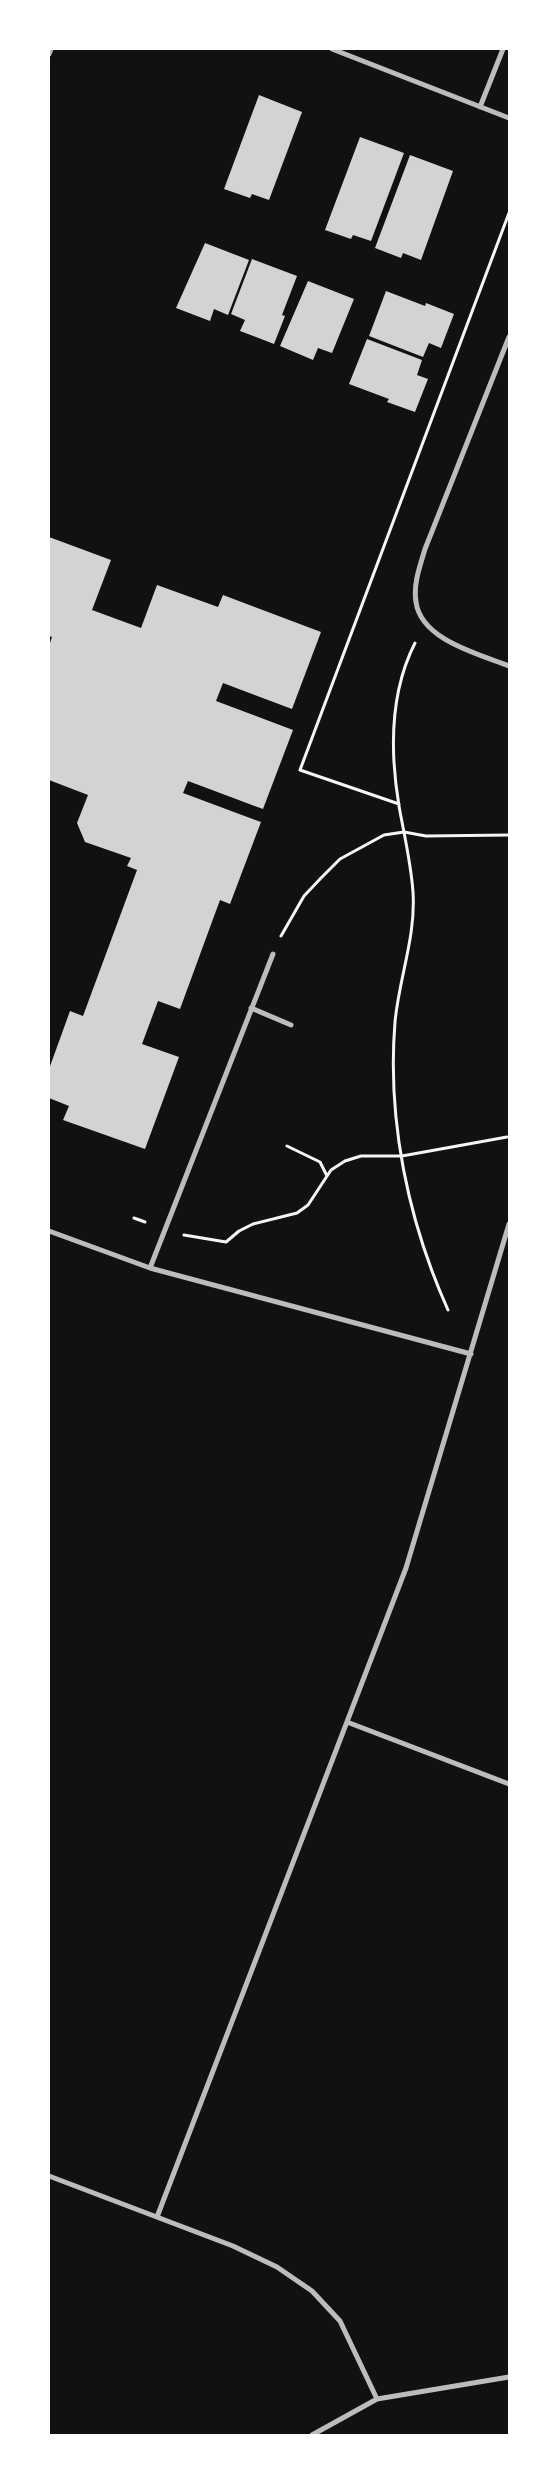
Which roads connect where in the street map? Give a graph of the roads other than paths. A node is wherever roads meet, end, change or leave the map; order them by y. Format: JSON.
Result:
{"nodes":[{"id":1,"x":51,"y":49,"type":"edge"},
{"id":2,"x":332,"y":49,"type":"edge"},
{"id":3,"x":503,"y":49,"type":"edge"},
{"id":4,"x":49,"y":54,"type":"edge"},
{"id":5,"x":480,"y":107,"type":"junction"},
{"id":6,"x":509,"y":118,"type":"edge"},
{"id":7,"x":509,"y":337,"type":"edge"},
{"id":8,"x":509,"y":666,"type":"edge"},
{"id":9,"x":273,"y":954,"type":"road end"},
{"id":10,"x":251,"y":1008,"type":"junction"},
{"id":11,"x":291,"y":1025,"type":"dead end"},
{"id":12,"x":509,"y":1224,"type":"edge"},
{"id":13,"x":49,"y":1231,"type":"edge"},
{"id":14,"x":150,"y":1268,"type":"junction"},
{"id":15,"x":471,"y":1354,"type":"junction"},
{"id":16,"x":347,"y":1722,"type":"junction"},
{"id":17,"x":509,"y":1784,"type":"edge"},
{"id":18,"x":49,"y":2176,"type":"edge"},
{"id":19,"x":157,"y":2217,"type":"junction"},
{"id":20,"x":509,"y":2376,"type":"edge"},
{"id":21,"x":377,"y":2399,"type":"junction"},
{"id":22,"x":312,"y":2435,"type":"edge"}],
"edges":[{"from":1,"to":4,"type":"street"},
{"from":2,"to":5,"type":"street"},
{"from":3,"to":5,"type":"street"},
{"from":5,"to":6,"type":"street"},
{"from":7,"to":8,"type":"street"},
{"from":9,"to":10,"type":"street"},
{"from":10,"to":11,"type":"street"},
{"from":10,"to":14,"type":"street"},
{"from":12,"to":15,"type":"street"},
{"from":13,"to":14,"type":"street"},
{"from":14,"to":15,"type":"street"},
{"from":15,"to":16,"type":"street"},
{"from":16,"to":17,"type":"street"},
{"from":16,"to":19,"type":"street"},
{"from":18,"to":19,"type":"street"},
{"from":19,"to":21,"type":"street"},
{"from":20,"to":21,"type":"street"},
{"from":21,"to":22,"type":"street"}]}
